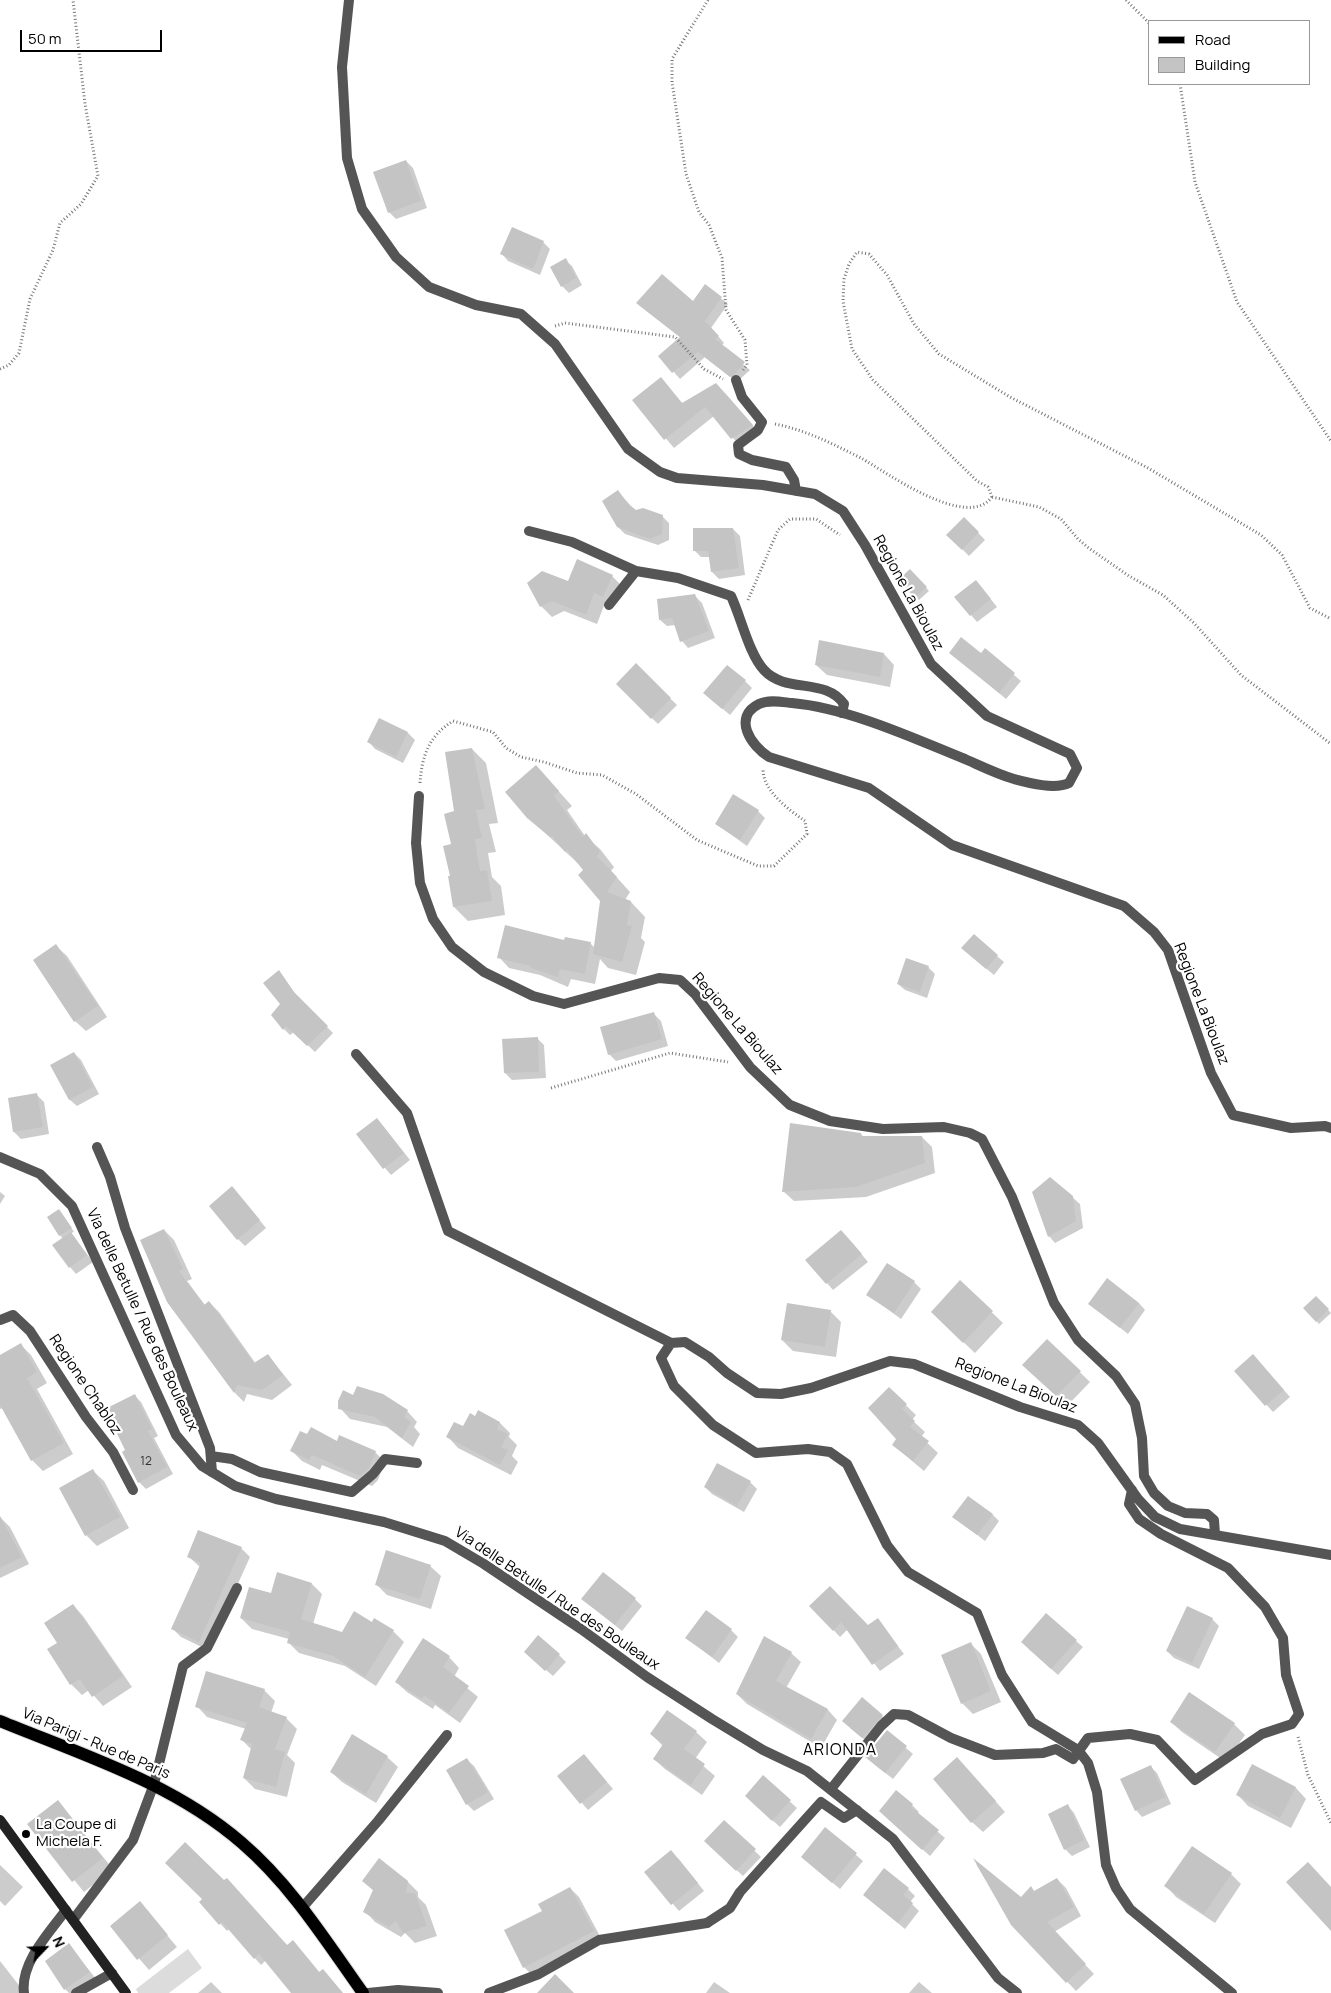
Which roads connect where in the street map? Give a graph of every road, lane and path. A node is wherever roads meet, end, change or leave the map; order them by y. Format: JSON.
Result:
{"nodes":[{"id":1,"x":73,"y":0,"type":"edge"},
{"id":2,"x":349,"y":0,"type":"edge"},
{"id":3,"x":708,"y":0,"type":"edge"},
{"id":4,"x":1126,"y":0,"type":"edge"},
{"id":5,"x":1148,"y":22,"type":"edge"},
{"id":6,"x":1180,"y":85,"type":"edge"},
{"id":7,"x":539,"y":329,"type":"junction"},
{"id":8,"x":0,"y":369,"type":"edge"},
{"id":9,"x":736,"y":380,"type":"junction"},
{"id":10,"x":762,"y":422,"type":"junction"},
{"id":11,"x":1331,"y":441,"type":"edge"},
{"id":12,"x":796,"y":491,"type":"junction"},
{"id":13,"x":992,"y":497,"type":"junction"},
{"id":14,"x":529,"y":531,"type":"dead end"},
{"id":15,"x":857,"y":534,"type":"junction"},
{"id":16,"x":636,"y":572,"type":"junction"},
{"id":17,"x":610,"y":605,"type":"dead end"},
{"id":18,"x":740,"y":616,"type":"junction"},
{"id":19,"x":1331,"y":619,"type":"edge"},
{"id":20,"x":842,"y":714,"type":"junction"},
{"id":21,"x":1331,"y":744,"type":"edge"},
{"id":22,"x":769,"y":757,"type":"junction"},
{"id":23,"x":419,"y":796,"type":"joint"},
{"id":24,"x":356,"y":1054,"type":"dead end"},
{"id":25,"x":750,"y":1067,"type":"junction"},
{"id":26,"x":551,"y":1088,"type":"dead end"},
{"id":27,"x":1331,"y":1128,"type":"edge"},
{"id":28,"x":97,"y":1147,"type":"dead end"},
{"id":29,"x":0,"y":1157,"type":"edge"},
{"id":30,"x":0,"y":1320,"type":"edge"},
{"id":31,"x":671,"y":1343,"type":"junction"},
{"id":32,"x":211,"y":1456,"type":"junction"},
{"id":33,"x":416,"y":1463,"type":"dead end"},
{"id":34,"x":212,"y":1472,"type":"junction"},
{"id":35,"x":134,"y":1490,"type":"dead end"},
{"id":36,"x":1132,"y":1490,"type":"junction"},
{"id":37,"x":1216,"y":1534,"type":"junction"},
{"id":38,"x":1331,"y":1555,"type":"edge"},
{"id":39,"x":236,"y":1588,"type":"dead end"},
{"id":40,"x":1299,"y":1714,"type":"junction"},
{"id":41,"x":0,"y":1721,"type":"edge"},
{"id":42,"x":447,"y":1735,"type":"dead end"},
{"id":43,"x":1078,"y":1750,"type":"junction"},
{"id":44,"x":154,"y":1784,"type":"junction"},
{"id":45,"x":831,"y":1789,"type":"junction"},
{"id":46,"x":857,"y":1810,"type":"junction"},
{"id":47,"x":0,"y":1820,"type":"edge"},
{"id":48,"x":1331,"y":1823,"type":"edge"},
{"id":49,"x":302,"y":1908,"type":"junction"},
{"id":50,"x":66,"y":1910,"type":"junction"},
{"id":51,"x":73,"y":1920,"type":"junction"},
{"id":52,"x":112,"y":1973,"type":"junction"},
{"id":53,"x":24,"y":1993,"type":"edge"},
{"id":54,"x":76,"y":1993,"type":"edge"},
{"id":55,"x":126,"y":1993,"type":"edge"},
{"id":56,"x":363,"y":1993,"type":"edge"},
{"id":57,"x":368,"y":1993,"type":"edge"},
{"id":58,"x":438,"y":1993,"type":"edge"},
{"id":59,"x":489,"y":1993,"type":"edge"},
{"id":60,"x":1017,"y":1993,"type":"edge"},
{"id":61,"x":1232,"y":1993,"type":"edge"}],
"edges":[{"from":1,"to":8,"type":"path"},
{"from":2,"to":7,"type":"street","name":"Regione La Bioulaz"},
{"from":3,"to":9,"type":"path"},
{"from":4,"to":5,"type":"path"},
{"from":6,"to":11,"type":"path"},
{"from":7,"to":9,"type":"path"},
{"from":7,"to":12,"type":"street","name":"Regione La Bioulaz"},
{"from":9,"to":10,"type":"street"},
{"from":10,"to":12,"type":"street"},
{"from":10,"to":13,"type":"path"},
{"from":12,"to":15,"type":"street","name":"Regione La Bioulaz"},
{"from":13,"to":19,"type":"path"},
{"from":13,"to":21,"type":"path"},
{"from":14,"to":16,"type":"street"},
{"from":15,"to":18,"type":"path"},
{"from":15,"to":20,"type":"street","name":"Regione La Bioulaz"},
{"from":16,"to":17,"type":"street"},
{"from":16,"to":18,"type":"street"},
{"from":18,"to":20,"type":"street"},
{"from":20,"to":22,"type":"street","name":"Regione La Bioulaz"},
{"from":22,"to":23,"type":"path"},
{"from":22,"to":27,"type":"street","name":"Regione La Bioulaz"},
{"from":23,"to":25,"type":"street","name":"Regione La Bioulaz"},
{"from":24,"to":31,"type":"street","name":"Regione La Bioulaz"},
{"from":25,"to":26,"type":"path"},
{"from":25,"to":37,"type":"street","name":"Regione La Bioulaz"},
{"from":28,"to":32,"type":"street"},
{"from":29,"to":34,"type":"street","name":"Via delle Betulle / Rue des Bouleaux"},
{"from":30,"to":35,"type":"street","name":"Regione Chabloz"},
{"from":31,"to":36,"type":"street","name":"Regione La Bioulaz"},
{"from":31,"to":43,"type":"street"},
{"from":32,"to":33,"type":"street"},
{"from":32,"to":34,"type":"street"},
{"from":34,"to":45,"type":"street","name":"Via delle Betulle / Rue des Bouleaux"},
{"from":36,"to":37,"type":"street","name":"Regione La Bioulaz"},
{"from":36,"to":40,"type":"street"},
{"from":37,"to":38,"type":"street"},
{"from":39,"to":44,"type":"street"},
{"from":40,"to":43,"type":"street"},
{"from":40,"to":48,"type":"path"},
{"from":41,"to":44,"type":"main road","name":"Via Parigi - Rue de Paris"},
{"from":42,"to":49,"type":"street"},
{"from":43,"to":45,"type":"street"},
{"from":43,"to":61,"type":"street"},
{"from":44,"to":49,"type":"main road","name":"Via Parigi - Rue de Paris"},
{"from":44,"to":51,"type":"street"},
{"from":45,"to":46,"type":"street","name":"Via delle Betulle / Rue des Bouleaux"},
{"from":46,"to":59,"type":"street"},
{"from":46,"to":60,"type":"street","name":"Via delle Betulle / Rue des Bouleaux"},
{"from":47,"to":50,"type":"street"},
{"from":49,"to":56,"type":"main road","name":"Via Parigi - Rue de Paris"},
{"from":50,"to":51,"type":"street"},
{"from":50,"to":53,"type":"street"},
{"from":51,"to":52,"type":"street"},
{"from":52,"to":54,"type":"street"},
{"from":52,"to":55,"type":"street"},
{"from":57,"to":58,"type":"street"}]}
